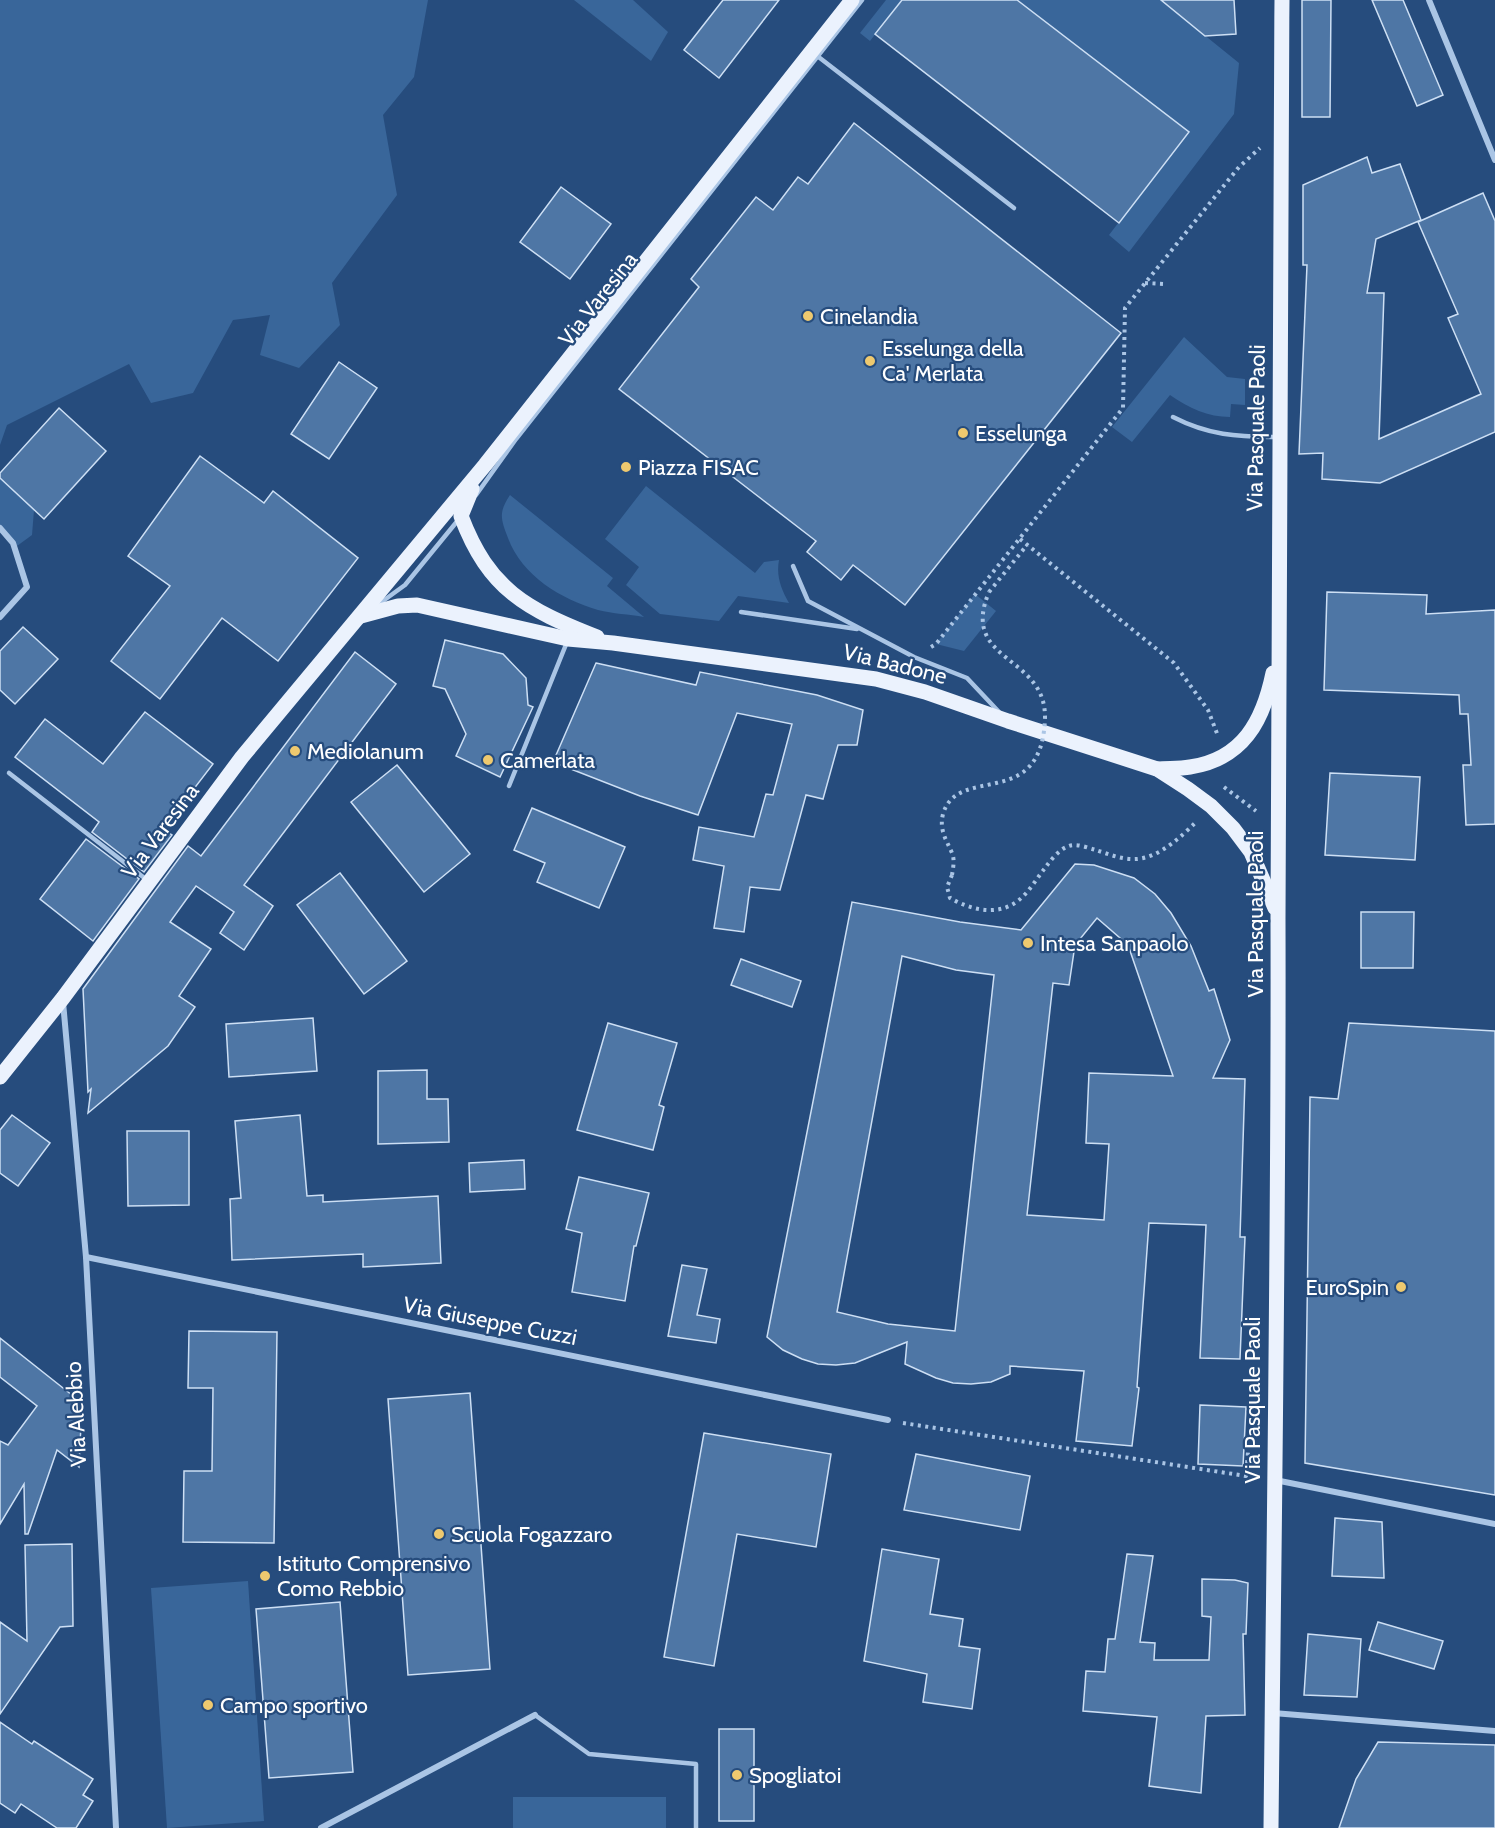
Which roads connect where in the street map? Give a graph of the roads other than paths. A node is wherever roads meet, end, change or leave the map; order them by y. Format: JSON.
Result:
{"nodes":[{"id":1,"x":852,"y":0,"type":"edge"},
{"id":2,"x":862,"y":0,"type":"edge"},
{"id":3,"x":1282,"y":0,"type":"edge"},
{"id":4,"x":1429,"y":0,"type":"edge"},
{"id":5,"x":815,"y":53,"type":"junction"},
{"id":6,"x":1495,"y":160,"type":"edge"},
{"id":7,"x":1014,"y":208,"type":"dead end"},
{"id":8,"x":1173,"y":417,"type":"dead end"},
{"id":9,"x":1278,"y":437,"type":"junction"},
{"id":10,"x":485,"y":465,"type":"junction"},
{"id":11,"x":461,"y":516,"type":"junction"},
{"id":12,"x":0,"y":528,"type":"edge"},
{"id":13,"x":793,"y":566,"type":"dead end"},
{"id":14,"x":741,"y":612,"type":"dead end"},
{"id":15,"x":361,"y":616,"type":"junction"},
{"id":16,"x":0,"y":617,"type":"edge"},
{"id":17,"x":863,"y":630,"type":"junction"},
{"id":18,"x":568,"y":639,"type":"junction"},
{"id":19,"x":1279,"y":640,"type":"junction"},
{"id":20,"x":613,"y":643,"type":"junction"},
{"id":21,"x":1008,"y":721,"type":"junction"},
{"id":22,"x":1157,"y":769,"type":"junction"},
{"id":23,"x":9,"y":773,"type":"dead end"},
{"id":24,"x":508,"y":786,"type":"dead end"},
{"id":25,"x":150,"y":882,"type":"junction"},
{"id":26,"x":1278,"y":916,"type":"junction"},
{"id":27,"x":63,"y":998,"type":"junction"},
{"id":28,"x":0,"y":1077,"type":"edge"},
{"id":29,"x":86,"y":1257,"type":"junction"},
{"id":30,"x":888,"y":1420,"type":"road end"},
{"id":31,"x":1274,"y":1480,"type":"junction"},
{"id":32,"x":1495,"y":1524,"type":"edge"},
{"id":33,"x":1272,"y":1713,"type":"junction"},
{"id":34,"x":535,"y":1715,"type":"joint"},
{"id":35,"x":1495,"y":1731,"type":"edge"},
{"id":36,"x":116,"y":1828,"type":"edge"},
{"id":37,"x":321,"y":1828,"type":"edge"},
{"id":38,"x":696,"y":1828,"type":"edge"},
{"id":39,"x":1271,"y":1828,"type":"edge"}],
"edges":[{"from":1,"to":5,"type":"main road","name":"Via Varesina"},
{"from":2,"to":5,"type":"lane","name":"Via Varesina"},
{"from":3,"to":9,"type":"main road","name":"Via Pasquale Paoli"},
{"from":4,"to":6,"type":"street"},
{"from":5,"to":7,"type":"lane"},
{"from":5,"to":10,"type":"main road","name":"Via Varesina"},
{"from":5,"to":11,"type":"lane","name":"Via Varesina"},
{"from":8,"to":9,"type":"lane"},
{"from":9,"to":19,"type":"main road","name":"Via Pasquale Paoli"},
{"from":10,"to":11,"type":"main road"},
{"from":10,"to":15,"type":"main road","name":"Via Varesina"},
{"from":11,"to":15,"type":"lane","name":"Via Varesina"},
{"from":11,"to":20,"type":"main road","name":"Via Badone"},
{"from":12,"to":16,"type":"street"},
{"from":13,"to":17,"type":"lane"},
{"from":14,"to":17,"type":"lane"},
{"from":15,"to":18,"type":"main road","name":"Via Badone"},
{"from":15,"to":25,"type":"main road","name":"Via Varesina"},
{"from":17,"to":21,"type":"lane"},
{"from":18,"to":20,"type":"main road","name":"Via Badone"},
{"from":18,"to":24,"type":"lane"},
{"from":19,"to":22,"type":"main road","name":"Via Badone"},
{"from":19,"to":26,"type":"main road","name":"Via Pasquale Paoli"},
{"from":20,"to":21,"type":"main road","name":"Via Badone"},
{"from":21,"to":22,"type":"main road","name":"Via Badone"},
{"from":22,"to":26,"type":"main road","name":"Via Badone"},
{"from":23,"to":25,"type":"lane"},
{"from":25,"to":27,"type":"main road","name":"Via Varesina"},
{"from":26,"to":31,"type":"main road","name":"Via Pasquale Paoli"},
{"from":27,"to":28,"type":"main road","name":"Via Varesina"},
{"from":27,"to":29,"type":"street","name":"Via Alebbio"},
{"from":29,"to":30,"type":"street","name":"Via Giuseppe Cuzzi"},
{"from":29,"to":36,"type":"street","name":"Via Alebbio"},
{"from":31,"to":32,"type":"street"},
{"from":31,"to":33,"type":"main road","name":"Via Pasquale Paoli"},
{"from":33,"to":35,"type":"street"},
{"from":33,"to":39,"type":"main road","name":"Via Pasquale Paoli"},
{"from":34,"to":37,"type":"street"},
{"from":34,"to":38,"type":"lane"}]}
